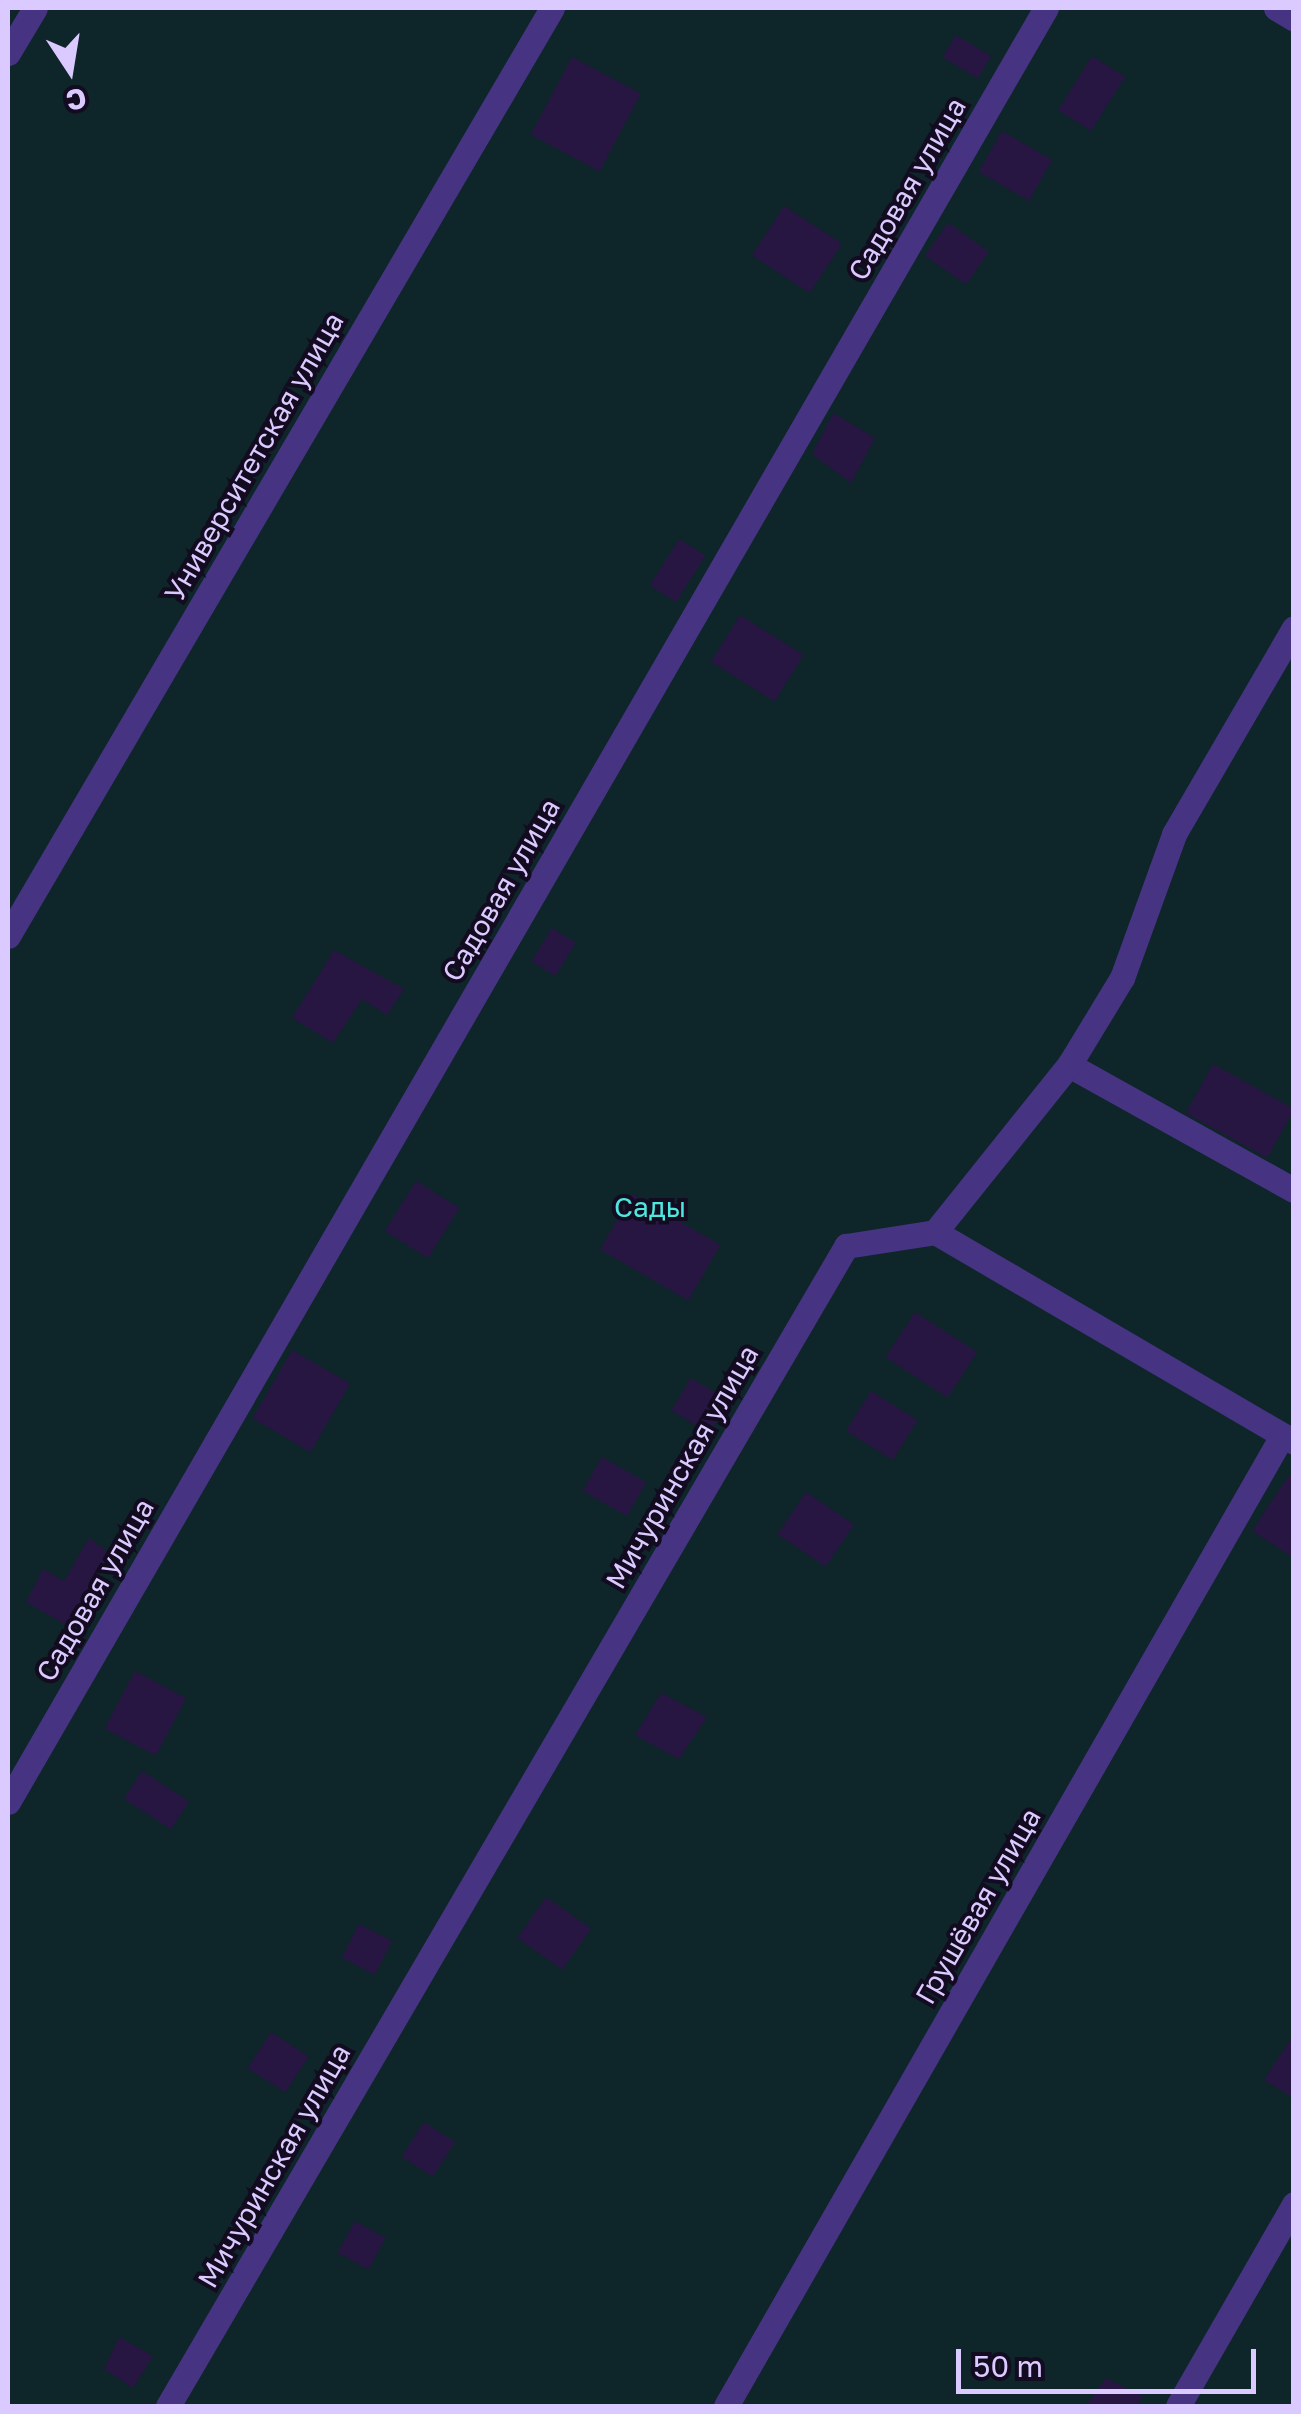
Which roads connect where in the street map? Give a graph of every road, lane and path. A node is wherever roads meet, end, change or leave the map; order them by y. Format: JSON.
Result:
{"nodes":[{"id":1,"x":35,"y":8,"type":"edge"},
{"id":2,"x":552,"y":8,"type":"edge"},
{"id":3,"x":1046,"y":8,"type":"edge"},
{"id":4,"x":1276,"y":8,"type":"edge"},
{"id":5,"x":1294,"y":19,"type":"edge"},
{"id":6,"x":8,"y":53,"type":"edge"},
{"id":7,"x":1294,"y":628,"type":"edge"},
{"id":8,"x":8,"y":936,"type":"edge"},
{"id":9,"x":1069,"y":1065,"type":"junction"},
{"id":10,"x":1294,"y":1190,"type":"edge"},
{"id":11,"x":935,"y":1232,"type":"junction"},
{"id":12,"x":1288,"y":1439,"type":"edge"},
{"id":13,"x":8,"y":1802,"type":"edge"},
{"id":14,"x":1294,"y":2204,"type":"edge"},
{"id":15,"x":168,"y":2406,"type":"edge"},
{"id":16,"x":726,"y":2406,"type":"edge"},
{"id":17,"x":1178,"y":2406,"type":"edge"}],
"edges":[{"from":1,"to":6,"type":"street"},
{"from":2,"to":8,"type":"street","name":"Университетская улица"},
{"from":3,"to":13,"type":"street","name":"Садовая улица"},
{"from":4,"to":5,"type":"street"},
{"from":7,"to":9,"type":"street"},
{"from":9,"to":10,"type":"street"},
{"from":9,"to":11,"type":"street"},
{"from":11,"to":12,"type":"street"},
{"from":11,"to":15,"type":"street","name":"Мичуринская улица"},
{"from":12,"to":16,"type":"street","name":"Грушёвая улица"},
{"from":14,"to":17,"type":"street"}]}
